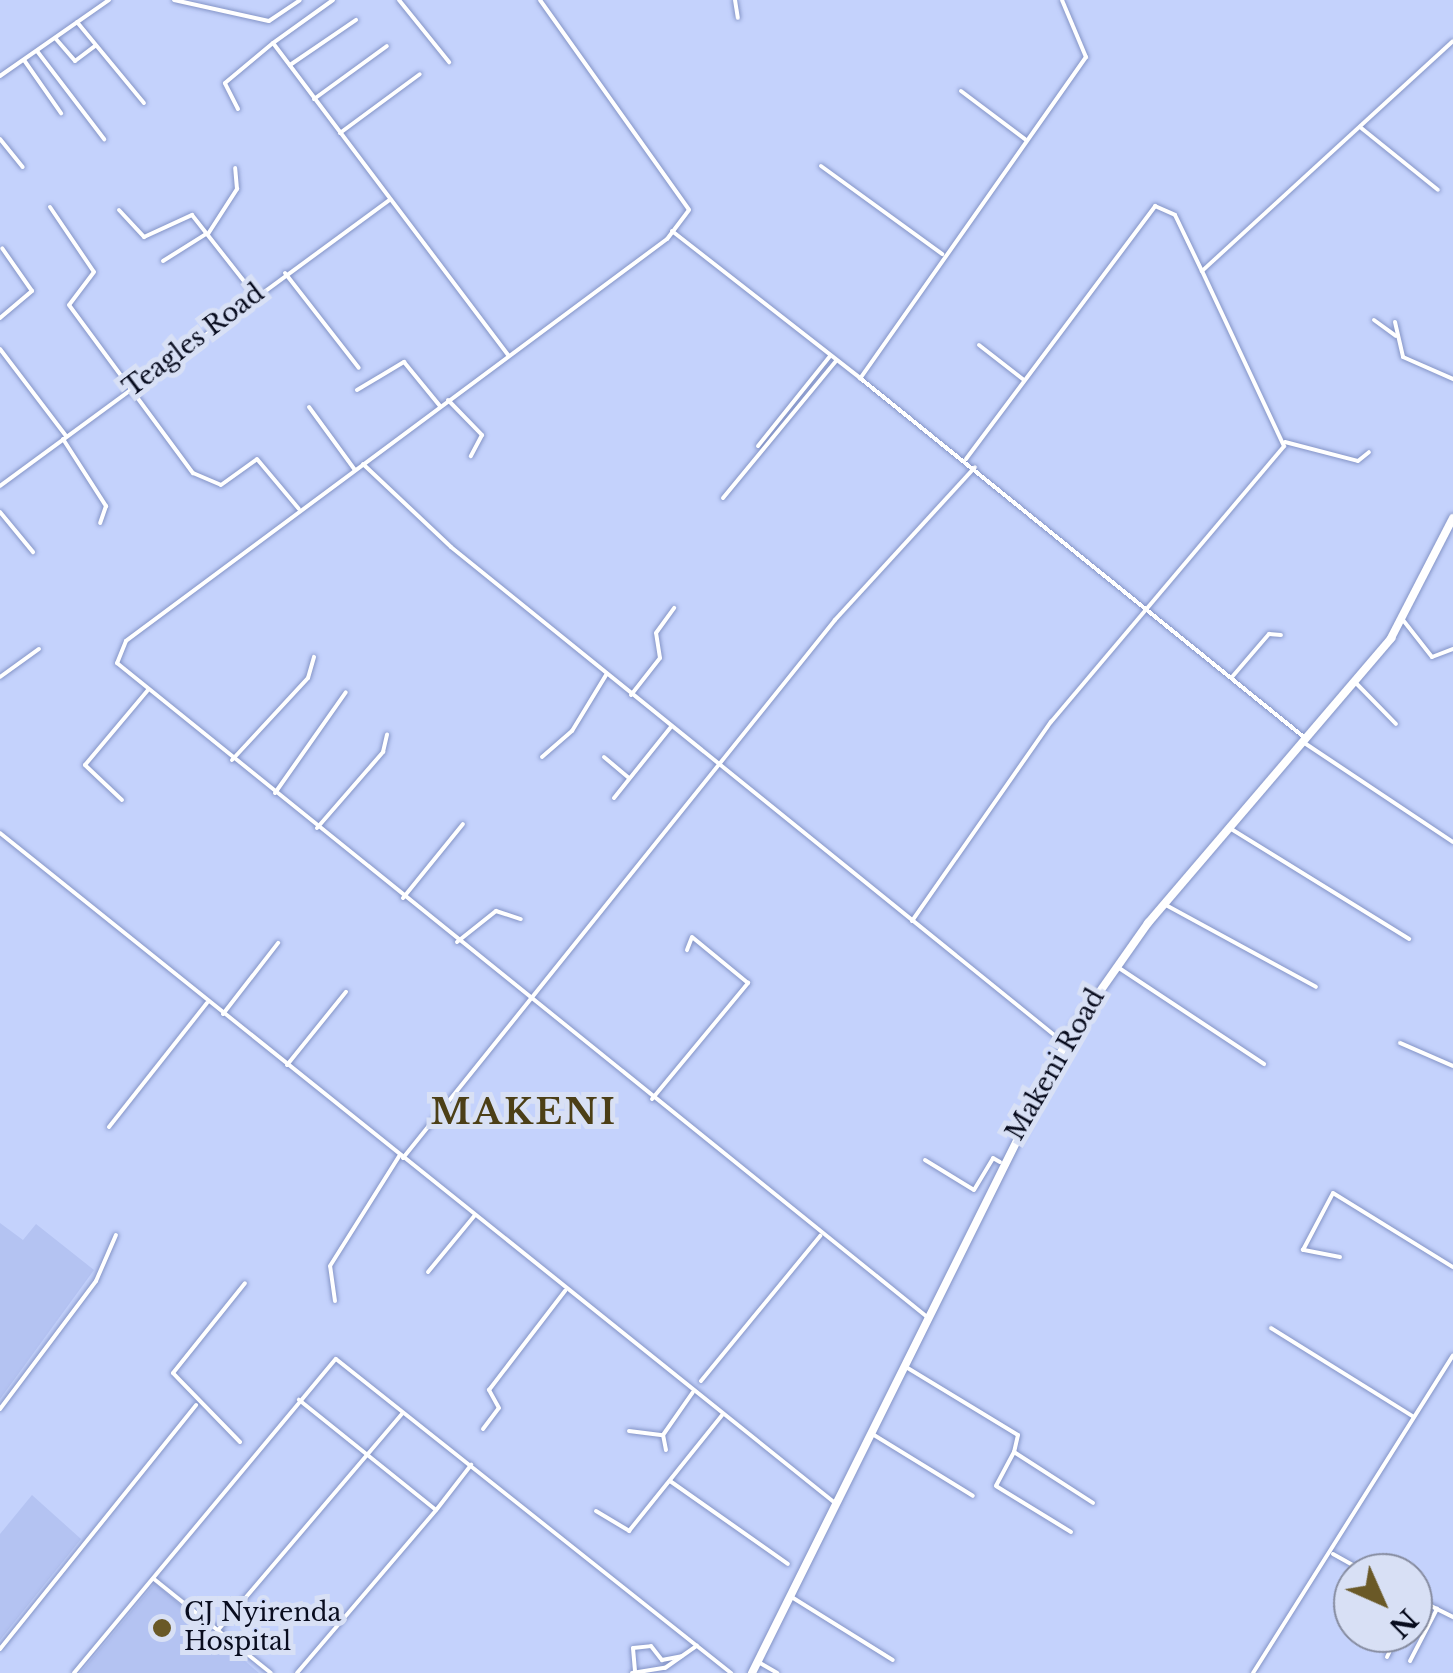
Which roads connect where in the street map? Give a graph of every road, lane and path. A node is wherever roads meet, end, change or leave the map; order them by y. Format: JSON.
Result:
{"nodes":[{"id":1,"x":110,"y":0,"type":"edge"},
{"id":2,"x":174,"y":0,"type":"edge"},
{"id":3,"x":300,"y":0,"type":"edge"},
{"id":4,"x":333,"y":0,"type":"edge"},
{"id":5,"x":399,"y":0,"type":"edge"},
{"id":6,"x":540,"y":0,"type":"edge"},
{"id":7,"x":735,"y":0,"type":"edge"},
{"id":8,"x":1062,"y":0,"type":"edge"},
{"id":9,"x":738,"y":18,"type":"dead end"},
{"id":10,"x":356,"y":20,"type":"dead end"},
{"id":11,"x":77,"y":22,"type":"junction"},
{"id":12,"x":55,"y":38,"type":"junction"},
{"id":13,"x":1453,"y":40,"type":"edge"},
{"id":14,"x":273,"y":44,"type":"junction"},
{"id":15,"x":96,"y":45,"type":"junction"},
{"id":16,"x":387,"y":46,"type":"dead end"},
{"id":17,"x":37,"y":50,"type":"junction"},
{"id":18,"x":24,"y":60,"type":"junction"},
{"id":19,"x":450,"y":62,"type":"dead end"},
{"id":20,"x":289,"y":65,"type":"junction"},
{"id":21,"x":420,"y":74,"type":"dead end"},
{"id":22,"x":0,"y":76,"type":"edge"},
{"id":23,"x":962,"y":91,"type":"dead end"},
{"id":24,"x":314,"y":99,"type":"junction"},
{"id":25,"x":144,"y":102,"type":"dead end"},
{"id":26,"x":238,"y":110,"type":"dead end"},
{"id":27,"x":61,"y":113,"type":"dead end"},
{"id":28,"x":1360,"y":127,"type":"junction"},
{"id":29,"x":340,"y":133,"type":"junction"},
{"id":30,"x":0,"y":139,"type":"edge"},
{"id":31,"x":1024,"y":139,"type":"junction"},
{"id":32,"x":104,"y":140,"type":"dead end"},
{"id":33,"x":821,"y":166,"type":"dead end"},
{"id":34,"x":22,"y":167,"type":"dead end"},
{"id":35,"x":234,"y":168,"type":"dead end"},
{"id":36,"x":1438,"y":190,"type":"dead end"},
{"id":37,"x":390,"y":200,"type":"junction"},
{"id":38,"x":50,"y":207,"type":"dead end"},
{"id":39,"x":119,"y":210,"type":"dead end"},
{"id":40,"x":672,"y":231,"type":"junction"},
{"id":41,"x":207,"y":234,"type":"junction"},
{"id":42,"x":2,"y":248,"type":"edge"},
{"id":43,"x":942,"y":254,"type":"junction"},
{"id":44,"x":164,"y":261,"type":"dead end"},
{"id":45,"x":1202,"y":272,"type":"junction"},
{"id":46,"x":285,"y":273,"type":"junction"},
{"id":47,"x":256,"y":295,"type":"junction"},
{"id":48,"x":0,"y":318,"type":"edge"},
{"id":49,"x":1374,"y":320,"type":"dead end"},
{"id":50,"x":1395,"y":322,"type":"dead end"},
{"id":51,"x":1396,"y":336,"type":"junction"},
{"id":52,"x":979,"y":345,"type":"dead end"},
{"id":53,"x":0,"y":349,"type":"edge"},
{"id":54,"x":508,"y":355,"type":"junction"},
{"id":55,"x":830,"y":356,"type":"junction"},
{"id":56,"x":836,"y":361,"type":"junction"},
{"id":57,"x":358,"y":368,"type":"dead end"},
{"id":58,"x":860,"y":378,"type":"junction"},
{"id":59,"x":1453,"y":378,"type":"edge"},
{"id":60,"x":1024,"y":380,"type":"junction"},
{"id":61,"x":132,"y":388,"type":"junction"},
{"id":62,"x":357,"y":390,"type":"dead end"},
{"id":63,"x":448,"y":400,"type":"junction"},
{"id":64,"x":440,"y":406,"type":"junction"},
{"id":65,"x":309,"y":407,"type":"dead end"},
{"id":66,"x":65,"y":438,"type":"junction"},
{"id":67,"x":1285,"y":442,"type":"junction"},
{"id":68,"x":758,"y":446,"type":"dead end"},
{"id":69,"x":1370,"y":452,"type":"dead end"},
{"id":70,"x":472,"y":456,"type":"dead end"},
{"id":71,"x":966,"y":459,"type":"junction"},
{"id":72,"x":363,"y":464,"type":"junction"},
{"id":73,"x":975,"y":467,"type":"junction"},
{"id":74,"x":355,"y":470,"type":"junction"},
{"id":75,"x":1,"y":483,"type":"edge"},
{"id":76,"x":723,"y":498,"type":"dead end"},
{"id":77,"x":299,"y":509,"type":"junction"},
{"id":78,"x":0,"y":512,"type":"edge"},
{"id":79,"x":1453,"y":518,"type":"edge"},
{"id":80,"x":100,"y":523,"type":"dead end"},
{"id":81,"x":33,"y":552,"type":"dead end"},
{"id":82,"x":1149,"y":606,"type":"junction"},
{"id":83,"x":674,"y":608,"type":"dead end"},
{"id":84,"x":1403,"y":620,"type":"junction"},
{"id":85,"x":1281,"y":635,"type":"dead end"},
{"id":86,"x":40,"y":649,"type":"dead end"},
{"id":87,"x":1453,"y":649,"type":"edge"},
{"id":88,"x":314,"y":658,"type":"dead end"},
{"id":89,"x":606,"y":675,"type":"junction"},
{"id":90,"x":0,"y":677,"type":"edge"},
{"id":91,"x":1232,"y":677,"type":"junction"},
{"id":92,"x":1354,"y":681,"type":"junction"},
{"id":93,"x":147,"y":691,"type":"junction"},
{"id":94,"x":346,"y":692,"type":"dead end"},
{"id":95,"x":631,"y":695,"type":"junction"},
{"id":96,"x":1396,"y":724,"type":"dead end"},
{"id":97,"x":670,"y":728,"type":"junction"},
{"id":98,"x":387,"y":734,"type":"dead end"},
{"id":99,"x":1303,"y":739,"type":"junction"},
{"id":100,"x":542,"y":757,"type":"dead end"},
{"id":101,"x":604,"y":758,"type":"dead end"},
{"id":102,"x":232,"y":760,"type":"junction"},
{"id":103,"x":718,"y":766,"type":"junction"},
{"id":104,"x":630,"y":778,"type":"junction"},
{"id":105,"x":274,"y":793,"type":"junction"},
{"id":106,"x":614,"y":798,"type":"dead end"},
{"id":107,"x":122,"y":800,"type":"dead end"},
{"id":108,"x":463,"y":824,"type":"dead end"},
{"id":109,"x":1228,"y":827,"type":"junction"},
{"id":110,"x":317,"y":828,"type":"junction"},
{"id":111,"x":0,"y":832,"type":"edge"},
{"id":112,"x":1453,"y":842,"type":"edge"},
{"id":113,"x":403,"y":898,"type":"junction"},
{"id":114,"x":1164,"y":904,"type":"junction"},
{"id":115,"x":520,"y":919,"type":"dead end"},
{"id":116,"x":912,"y":922,"type":"junction"},
{"id":117,"x":1410,"y":939,"type":"dead end"},
{"id":118,"x":457,"y":942,"type":"junction"},
{"id":119,"x":278,"y":944,"type":"dead end"},
{"id":120,"x":687,"y":950,"type":"dead end"},
{"id":121,"x":1115,"y":966,"type":"junction"},
{"id":122,"x":1316,"y":987,"type":"dead end"},
{"id":123,"x":346,"y":992,"type":"dead end"},
{"id":124,"x":208,"y":1002,"type":"junction"},
{"id":125,"x":529,"y":1002,"type":"junction"},
{"id":126,"x":223,"y":1014,"type":"junction"},
{"id":127,"x":1064,"y":1043,"type":"junction"},
{"id":128,"x":1400,"y":1043,"type":"dead end"},
{"id":129,"x":1264,"y":1064,"type":"dead end"},
{"id":130,"x":288,"y":1065,"type":"junction"},
{"id":131,"x":1453,"y":1066,"type":"edge"},
{"id":132,"x":652,"y":1099,"type":"junction"},
{"id":133,"x":109,"y":1127,"type":"dead end"},
{"id":134,"x":402,"y":1157,"type":"junction"},
{"id":135,"x":925,"y":1160,"type":"dead end"},
{"id":136,"x":1000,"y":1162,"type":"junction"},
{"id":137,"x":474,"y":1215,"type":"junction"},
{"id":138,"x":116,"y":1235,"type":"dead end"},
{"id":139,"x":820,"y":1236,"type":"junction"},
{"id":140,"x":1340,"y":1257,"type":"dead end"},
{"id":141,"x":1453,"y":1267,"type":"edge"},
{"id":142,"x":428,"y":1272,"type":"dead end"},
{"id":143,"x":246,"y":1283,"type":"dead end"},
{"id":144,"x":565,"y":1290,"type":"junction"},
{"id":145,"x":336,"y":1301,"type":"dead end"},
{"id":146,"x":926,"y":1316,"type":"junction"},
{"id":147,"x":1271,"y":1328,"type":"dead end"},
{"id":148,"x":1453,"y":1356,"type":"edge"},
{"id":149,"x":902,"y":1365,"type":"junction"},
{"id":150,"x":701,"y":1382,"type":"dead end"},
{"id":151,"x":694,"y":1392,"type":"junction"},
{"id":152,"x":298,"y":1399,"type":"junction"},
{"id":153,"x":196,"y":1405,"type":"junction"},
{"id":154,"x":0,"y":1409,"type":"edge"},
{"id":155,"x":404,"y":1413,"type":"junction"},
{"id":156,"x":723,"y":1414,"type":"junction"},
{"id":157,"x":1414,"y":1416,"type":"junction"},
{"id":158,"x":483,"y":1429,"type":"dead end"},
{"id":159,"x":629,"y":1431,"type":"dead end"},
{"id":160,"x":870,"y":1432,"type":"junction"},
{"id":161,"x":663,"y":1435,"type":"junction"},
{"id":162,"x":240,"y":1442,"type":"dead end"},
{"id":163,"x":666,"y":1450,"type":"dead end"},
{"id":164,"x":1014,"y":1452,"type":"junction"},
{"id":165,"x":365,"y":1456,"type":"junction"},
{"id":166,"x":471,"y":1465,"type":"junction"},
{"id":167,"x":670,"y":1481,"type":"junction"},
{"id":168,"x":973,"y":1496,"type":"dead end"},
{"id":169,"x":836,"y":1503,"type":"junction"},
{"id":170,"x":1093,"y":1504,"type":"dead end"},
{"id":171,"x":436,"y":1510,"type":"junction"},
{"id":172,"x":596,"y":1511,"type":"dead end"},
{"id":173,"x":1071,"y":1532,"type":"dead end"},
{"id":174,"x":1332,"y":1554,"type":"joint"},
{"id":175,"x":788,"y":1564,"type":"dead end"},
{"id":176,"x":154,"y":1579,"type":"junction"},
{"id":177,"x":790,"y":1596,"type":"junction"},
{"id":178,"x":1433,"y":1607,"type":"edge"},
{"id":179,"x":1436,"y":1608,"type":"junction"},
{"id":180,"x":1453,"y":1617,"type":"edge"},
{"id":181,"x":218,"y":1630,"type":"junction"},
{"id":182,"x":696,"y":1646,"type":"junction"},
{"id":183,"x":0,"y":1649,"type":"edge"},
{"id":184,"x":1389,"y":1653,"type":"edge"},
{"id":185,"x":682,"y":1656,"type":"junction"},
{"id":186,"x":1387,"y":1657,"type":"dead end"},
{"id":187,"x":893,"y":1660,"type":"dead end"},
{"id":188,"x":758,"y":1661,"type":"junction"},
{"id":189,"x":1410,"y":1661,"type":"dead end"},
{"id":190,"x":634,"y":1672,"type":"edge"},
{"id":191,"x":74,"y":1673,"type":"edge"},
{"id":192,"x":271,"y":1673,"type":"edge"},
{"id":193,"x":298,"y":1673,"type":"edge"},
{"id":194,"x":731,"y":1673,"type":"edge"},
{"id":195,"x":752,"y":1673,"type":"edge"},
{"id":196,"x":777,"y":1673,"type":"edge"},
{"id":197,"x":1253,"y":1673,"type":"edge"}],
"edges":[{"from":1,"to":11,"type":"street"},
{"from":2,"to":3,"type":"street"},
{"from":4,"to":14,"type":"street"},
{"from":5,"to":19,"type":"street"},
{"from":6,"to":40,"type":"street"},
{"from":7,"to":9,"type":"street"},
{"from":8,"to":31,"type":"street"},
{"from":10,"to":20,"type":"street"},
{"from":11,"to":12,"type":"street"},
{"from":11,"to":15,"type":"street"},
{"from":12,"to":15,"type":"street"},
{"from":12,"to":17,"type":"street"},
{"from":13,"to":28,"type":"street"},
{"from":14,"to":20,"type":"street"},
{"from":14,"to":26,"type":"street"},
{"from":15,"to":25,"type":"street"},
{"from":16,"to":24,"type":"street"},
{"from":17,"to":18,"type":"street"},
{"from":17,"to":32,"type":"street"},
{"from":18,"to":22,"type":"street"},
{"from":18,"to":27,"type":"street"},
{"from":20,"to":24,"type":"street"},
{"from":21,"to":29,"type":"street"},
{"from":23,"to":31,"type":"street"},
{"from":24,"to":29,"type":"street"},
{"from":28,"to":36,"type":"street"},
{"from":28,"to":45,"type":"street"},
{"from":29,"to":37,"type":"street"},
{"from":30,"to":34,"type":"street"},
{"from":31,"to":43,"type":"street"},
{"from":33,"to":43,"type":"street"},
{"from":35,"to":41,"type":"street"},
{"from":37,"to":46,"type":"street","name":"Teagles Road"},
{"from":37,"to":54,"type":"street"},
{"from":38,"to":61,"type":"street"},
{"from":39,"to":41,"type":"street"},
{"from":40,"to":54,"type":"street"},
{"from":40,"to":55,"type":"street"},
{"from":41,"to":44,"type":"street"},
{"from":41,"to":47,"type":"street"},
{"from":42,"to":48,"type":"street"},
{"from":43,"to":58,"type":"street"},
{"from":45,"to":60,"type":"street"},
{"from":45,"to":67,"type":"street"},
{"from":46,"to":47,"type":"street","name":"Teagles Road"},
{"from":46,"to":57,"type":"street"},
{"from":47,"to":61,"type":"street","name":"Teagles Road"},
{"from":49,"to":51,"type":"street"},
{"from":50,"to":51,"type":"street"},
{"from":51,"to":59,"type":"street"},
{"from":52,"to":60,"type":"street"},
{"from":53,"to":66,"type":"street"},
{"from":54,"to":63,"type":"street"},
{"from":55,"to":56,"type":"street"},
{"from":55,"to":68,"type":"street"},
{"from":56,"to":58,"type":"street"},
{"from":56,"to":76,"type":"street"},
{"from":58,"to":71,"type":"street"},
{"from":60,"to":71,"type":"street"},
{"from":61,"to":66,"type":"street","name":"Teagles Road"},
{"from":61,"to":77,"type":"street"},
{"from":62,"to":64,"type":"street"},
{"from":63,"to":64,"type":"street"},
{"from":63,"to":70,"type":"street"},
{"from":64,"to":72,"type":"street"},
{"from":65,"to":74,"type":"street"},
{"from":66,"to":75,"type":"street","name":"Teagles Road"},
{"from":66,"to":80,"type":"street"},
{"from":67,"to":69,"type":"street"},
{"from":67,"to":82,"type":"street"},
{"from":71,"to":73,"type":"street"},
{"from":72,"to":74,"type":"street"},
{"from":72,"to":89,"type":"street"},
{"from":73,"to":82,"type":"street"},
{"from":73,"to":103,"type":"street"},
{"from":74,"to":77,"type":"street"},
{"from":77,"to":93,"type":"street"},
{"from":78,"to":81,"type":"street"},
{"from":79,"to":84,"type":"main road","name":"Makeni Road"},
{"from":82,"to":91,"type":"street"},
{"from":82,"to":116,"type":"street"},
{"from":83,"to":95,"type":"street"},
{"from":84,"to":87,"type":"street"},
{"from":84,"to":92,"type":"main road","name":"Makeni Road"},
{"from":85,"to":91,"type":"street"},
{"from":86,"to":90,"type":"street"},
{"from":88,"to":102,"type":"street"},
{"from":89,"to":95,"type":"street"},
{"from":89,"to":100,"type":"street"},
{"from":91,"to":99,"type":"street"},
{"from":92,"to":96,"type":"street"},
{"from":92,"to":99,"type":"main road","name":"Makeni Road"},
{"from":93,"to":102,"type":"street"},
{"from":93,"to":107,"type":"street"},
{"from":94,"to":105,"type":"street"},
{"from":95,"to":97,"type":"street"},
{"from":97,"to":103,"type":"street"},
{"from":97,"to":104,"type":"street"},
{"from":98,"to":110,"type":"street"},
{"from":99,"to":109,"type":"main road","name":"Makeni Road"},
{"from":99,"to":112,"type":"street"},
{"from":101,"to":104,"type":"street"},
{"from":102,"to":105,"type":"street"},
{"from":103,"to":116,"type":"street"},
{"from":103,"to":125,"type":"street"},
{"from":104,"to":106,"type":"street"},
{"from":105,"to":110,"type":"street"},
{"from":108,"to":113,"type":"street"},
{"from":109,"to":114,"type":"main road","name":"Makeni Road"},
{"from":109,"to":117,"type":"street"},
{"from":110,"to":113,"type":"street"},
{"from":111,"to":124,"type":"street"},
{"from":113,"to":118,"type":"street"},
{"from":114,"to":121,"type":"main road","name":"Makeni Road"},
{"from":114,"to":122,"type":"street"},
{"from":115,"to":118,"type":"street"},
{"from":116,"to":127,"type":"street"},
{"from":118,"to":125,"type":"street"},
{"from":119,"to":126,"type":"street"},
{"from":120,"to":132,"type":"street"},
{"from":121,"to":127,"type":"main road","name":"Makeni Road"},
{"from":121,"to":129,"type":"street"},
{"from":123,"to":130,"type":"street"},
{"from":124,"to":126,"type":"street"},
{"from":124,"to":133,"type":"street"},
{"from":125,"to":132,"type":"street"},
{"from":125,"to":134,"type":"street"},
{"from":126,"to":130,"type":"street"},
{"from":127,"to":136,"type":"main road","name":"Makeni Road"},
{"from":128,"to":131,"type":"street"},
{"from":130,"to":134,"type":"street"},
{"from":132,"to":139,"type":"street"},
{"from":134,"to":137,"type":"street"},
{"from":134,"to":145,"type":"street"},
{"from":135,"to":136,"type":"street"},
{"from":136,"to":146,"type":"main road","name":"Makeni Road"},
{"from":137,"to":142,"type":"street"},
{"from":137,"to":144,"type":"street"},
{"from":138,"to":154,"type":"street"},
{"from":139,"to":146,"type":"street"},
{"from":139,"to":150,"type":"street"},
{"from":140,"to":141,"type":"street"},
{"from":143,"to":153,"type":"street"},
{"from":144,"to":151,"type":"street"},
{"from":144,"to":158,"type":"street"},
{"from":146,"to":149,"type":"main road","name":"Makeni Road"},
{"from":147,"to":157,"type":"street"},
{"from":148,"to":157,"type":"street"},
{"from":149,"to":160,"type":"main road","name":"Makeni Road"},
{"from":149,"to":164,"type":"street"},
{"from":151,"to":156,"type":"street"},
{"from":151,"to":161,"type":"street"},
{"from":152,"to":155,"type":"street"},
{"from":152,"to":165,"type":"street"},
{"from":152,"to":176,"type":"street"},
{"from":153,"to":162,"type":"street"},
{"from":153,"to":183,"type":"street"},
{"from":155,"to":165,"type":"street"},
{"from":155,"to":166,"type":"street"},
{"from":156,"to":167,"type":"street"},
{"from":156,"to":169,"type":"street"},
{"from":157,"to":174,"type":"street"},
{"from":159,"to":161,"type":"street"},
{"from":160,"to":168,"type":"street"},
{"from":160,"to":169,"type":"main road","name":"Makeni Road"},
{"from":161,"to":163,"type":"street"},
{"from":164,"to":170,"type":"street"},
{"from":164,"to":173,"type":"street"},
{"from":165,"to":171,"type":"street"},
{"from":165,"to":181,"type":"street"},
{"from":166,"to":171,"type":"street"},
{"from":166,"to":182,"type":"street"},
{"from":167,"to":172,"type":"street"},
{"from":167,"to":175,"type":"street"},
{"from":169,"to":177,"type":"main road","name":"Makeni Road"},
{"from":171,"to":193,"type":"street"},
{"from":174,"to":197,"type":"street"},
{"from":176,"to":181,"type":"street"},
{"from":176,"to":191,"type":"street"},
{"from":177,"to":187,"type":"street"},
{"from":177,"to":188,"type":"main road","name":"Makeni Road"},
{"from":178,"to":179,"type":"street"},
{"from":179,"to":180,"type":"street"},
{"from":179,"to":189,"type":"street"},
{"from":181,"to":192,"type":"street"},
{"from":182,"to":185,"type":"street"},
{"from":182,"to":194,"type":"street"},
{"from":184,"to":186,"type":"street"},
{"from":185,"to":190,"type":"street"},
{"from":185,"to":190,"type":"street"},
{"from":188,"to":195,"type":"main road","name":"Makeni Road"},
{"from":188,"to":196,"type":"street"}]}
